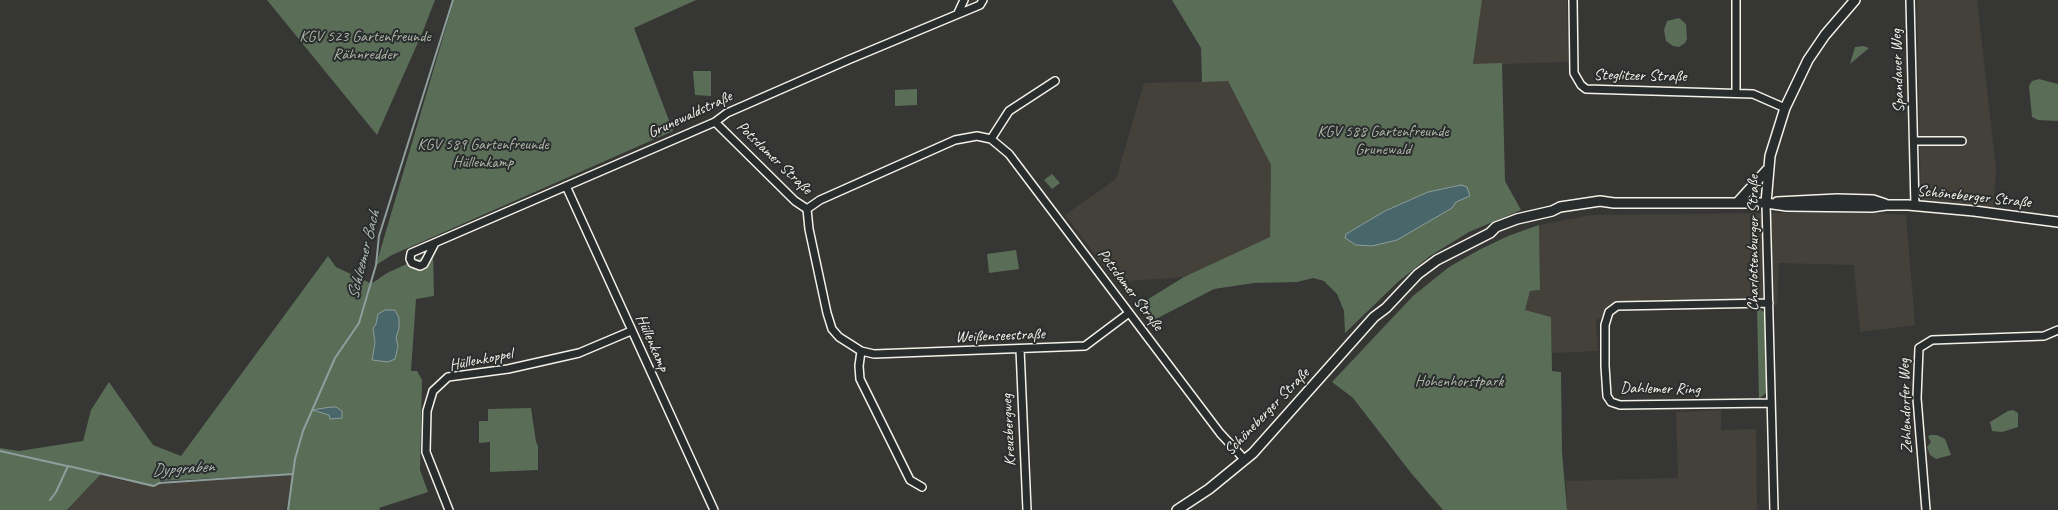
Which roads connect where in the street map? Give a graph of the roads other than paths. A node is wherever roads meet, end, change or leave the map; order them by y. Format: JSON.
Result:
{"nodes":[{"id":1,"x":964,"y":0,"type":"edge"},
{"id":2,"x":983,"y":0,"type":"edge"},
{"id":3,"x":1573,"y":0,"type":"edge"},
{"id":4,"x":1736,"y":0,"type":"edge"},
{"id":5,"x":1856,"y":0,"type":"edge"},
{"id":6,"x":1910,"y":0,"type":"edge"},
{"id":7,"x":958,"y":13,"type":"junction"},
{"id":8,"x":1055,"y":81,"type":"dead end"},
{"id":9,"x":1736,"y":92,"type":"junction"},
{"id":10,"x":1785,"y":108,"type":"junction"},
{"id":11,"x":715,"y":122,"type":"junction"},
{"id":12,"x":991,"y":139,"type":"junction"},
{"id":13,"x":1914,"y":141,"type":"junction"},
{"id":14,"x":1962,"y":142,"type":"dead end"},
{"id":15,"x":1768,"y":169,"type":"junction"},
{"id":16,"x":566,"y":186,"type":"junction"},
{"id":17,"x":1737,"y":203,"type":"junction"},
{"id":18,"x":1766,"y":203,"type":"junction"},
{"id":19,"x":1915,"y":206,"type":"junction"},
{"id":20,"x":807,"y":209,"type":"junction"},
{"id":21,"x":2058,"y":222,"type":"edge"},
{"id":22,"x":435,"y":243,"type":"dead end"},
{"id":23,"x":1769,"y":303,"type":"junction"},
{"id":24,"x":1129,"y":313,"type":"junction"},
{"id":25,"x":2058,"y":330,"type":"edge"},
{"id":26,"x":632,"y":331,"type":"junction"},
{"id":27,"x":1020,"y":349,"type":"junction"},
{"id":28,"x":861,"y":351,"type":"junction"},
{"id":29,"x":1771,"y":403,"type":"junction"},
{"id":30,"x":1244,"y":460,"type":"junction"},
{"id":31,"x":922,"y":487,"type":"dead end"},
{"id":32,"x":448,"y":510,"type":"edge"},
{"id":33,"x":714,"y":510,"type":"edge"},
{"id":34,"x":1027,"y":510,"type":"edge"},
{"id":35,"x":1177,"y":510,"type":"edge"},
{"id":36,"x":1774,"y":510,"type":"edge"},
{"id":37,"x":1926,"y":510,"type":"edge"}],
"edges":[{"from":1,"to":7,"type":"street"},
{"from":2,"to":7,"type":"street","name":"Grunewaldstraße"},
{"from":3,"to":9,"type":"street","name":"Steglitzer Straße"},
{"from":4,"to":9,"type":"street"},
{"from":5,"to":10,"type":"street","name":"Charlottenburger Straße"},
{"from":6,"to":13,"type":"street","name":"Spandauer Weg"},
{"from":7,"to":11,"type":"street","name":"Grunewaldstraße"},
{"from":8,"to":12,"type":"street"},
{"from":9,"to":10,"type":"street","name":"Steglitzer Straße"},
{"from":10,"to":15,"type":"street","name":"Charlottenburger Straße"},
{"from":11,"to":16,"type":"street","name":"Grunewaldstraße"},
{"from":11,"to":20,"type":"street","name":"Potsdamer Straße"},
{"from":12,"to":20,"type":"street","name":"Potsdamer Straße"},
{"from":12,"to":24,"type":"street","name":"Potsdamer Straße"},
{"from":13,"to":14,"type":"street"},
{"from":13,"to":19,"type":"street","name":"Spandauer Weg"},
{"from":15,"to":17,"type":"street"},
{"from":15,"to":18,"type":"street","name":"Charlottenburger Straße"},
{"from":16,"to":22,"type":"street","name":"Grunewaldstraße"},
{"from":16,"to":26,"type":"street","name":"Hüllenkamp"},
{"from":17,"to":18,"type":"street","name":"Schöneberger Straße"},
{"from":17,"to":30,"type":"street","name":"Schöneberger Straße"},
{"from":18,"to":19,"type":"street","name":"Schöneberger Straße"},
{"from":18,"to":23,"type":"street","name":"Charlottenburger Straße"},
{"from":19,"to":21,"type":"street","name":"Schöneberger Straße"},
{"from":20,"to":28,"type":"street","name":"Weißenseestraße"},
{"from":23,"to":29,"type":"street","name":"Charlottenburger Straße"},
{"from":23,"to":29,"type":"street","name":"Dahlemer Ring"},
{"from":24,"to":27,"type":"street","name":"Weißenseestraße"},
{"from":24,"to":30,"type":"street","name":"Potsdamer Straße"},
{"from":25,"to":37,"type":"street","name":"Zehlendorfer Weg"},
{"from":26,"to":32,"type":"street","name":"Hüllenkoppel"},
{"from":26,"to":33,"type":"street","name":"Hüllenkamp"},
{"from":27,"to":28,"type":"street","name":"Weißenseestraße"},
{"from":27,"to":34,"type":"street","name":"Kreuzbergweg"},
{"from":28,"to":31,"type":"street"},
{"from":29,"to":36,"type":"street","name":"Charlottenburger Straße"},
{"from":30,"to":35,"type":"street","name":"Schöneberger Straße"}]}
